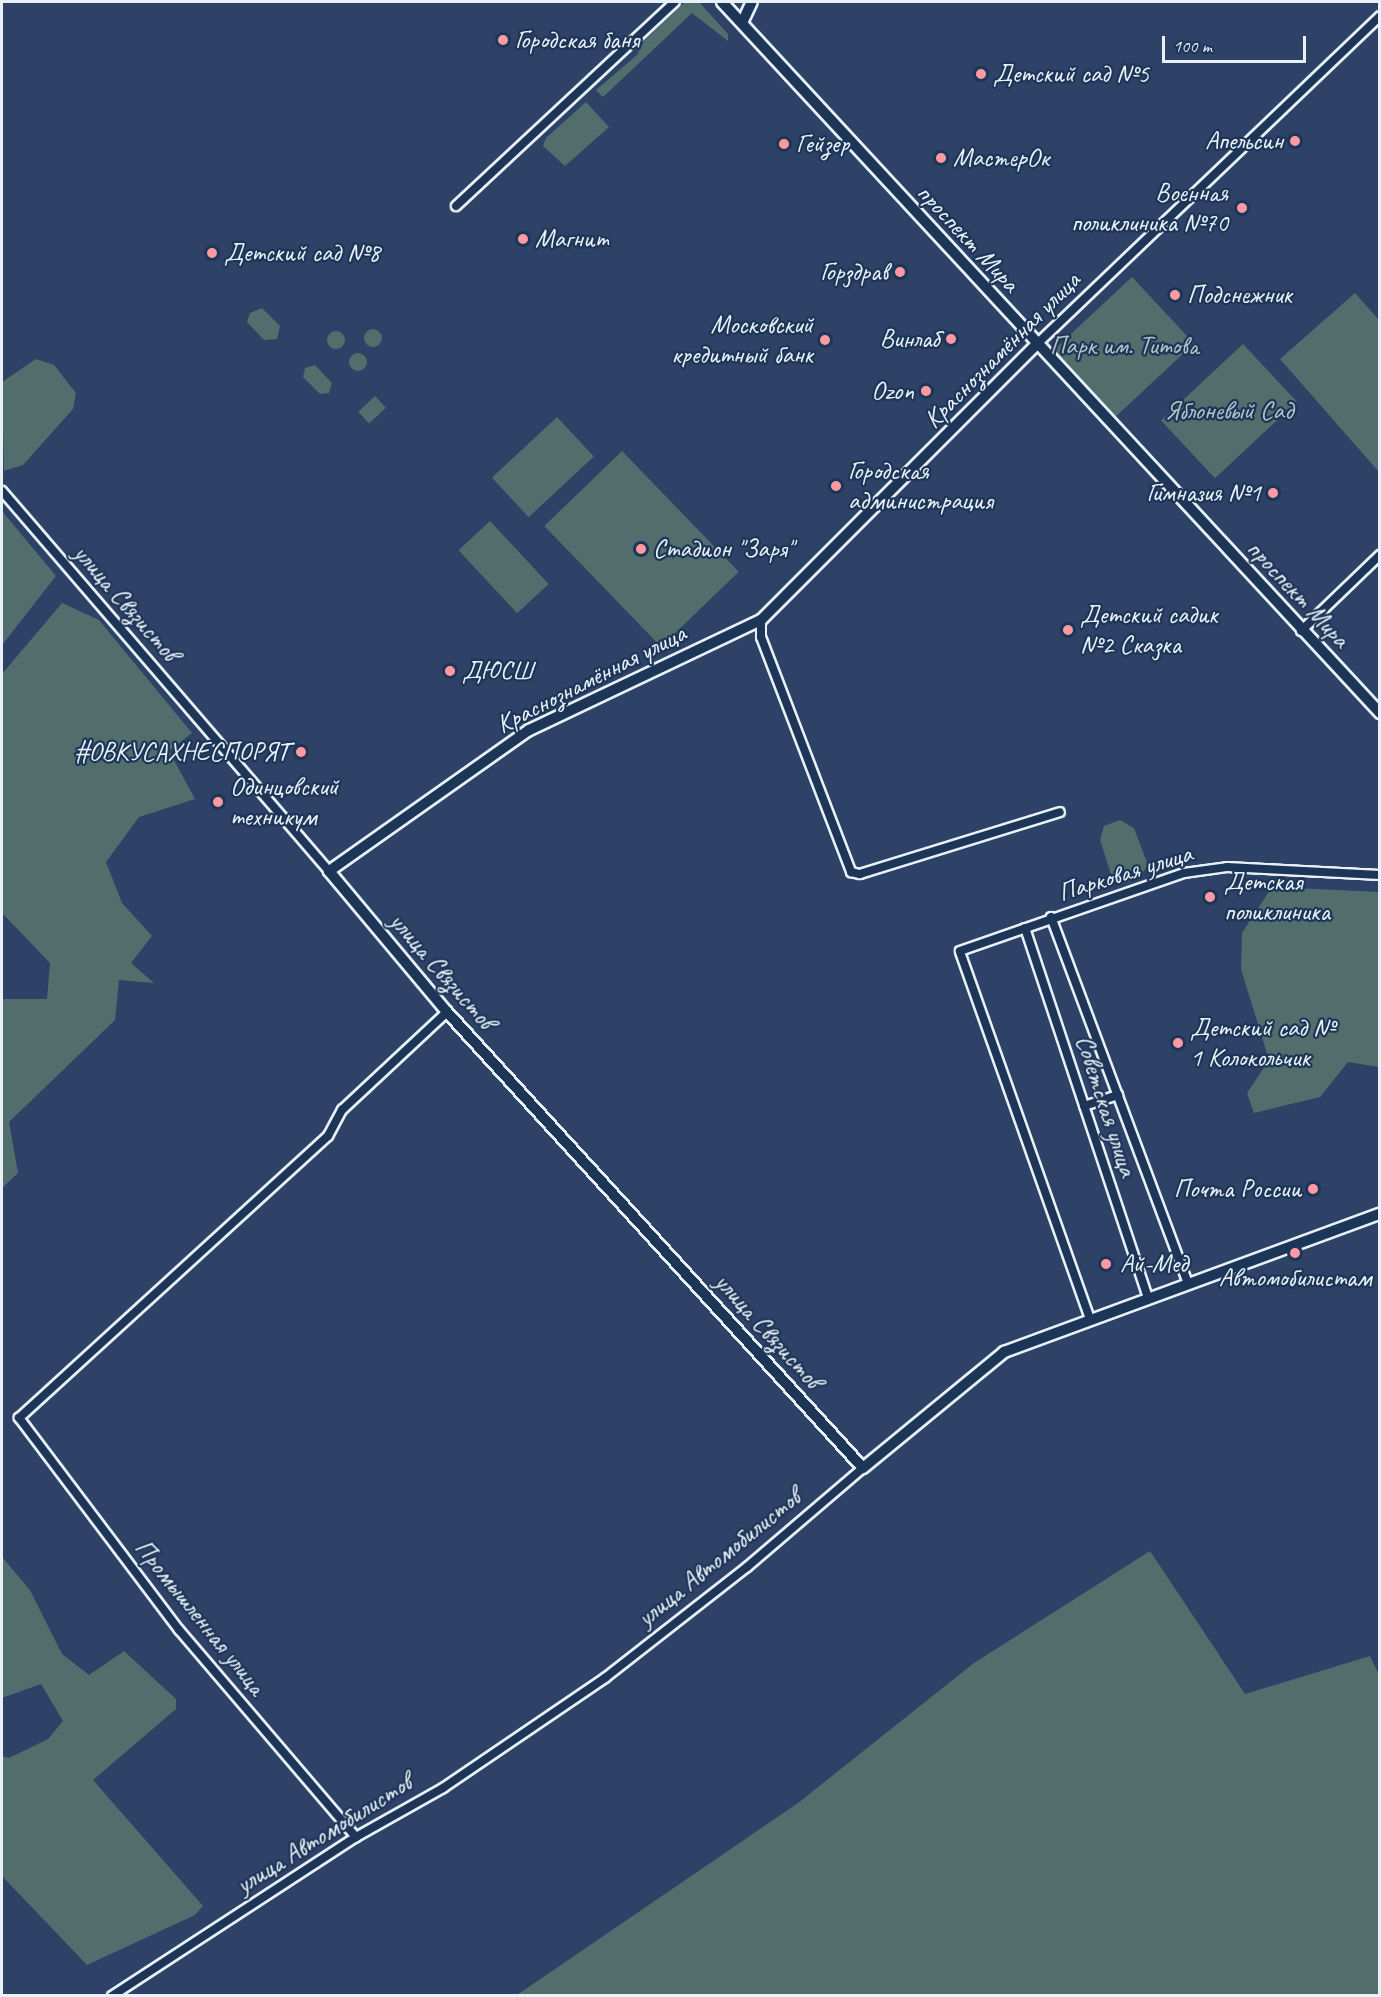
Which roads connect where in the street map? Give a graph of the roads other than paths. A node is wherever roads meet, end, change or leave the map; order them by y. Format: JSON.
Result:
{"nodes":[{"id":1,"x":675,"y":2,"type":"edge"},
{"id":2,"x":722,"y":2,"type":"edge"},
{"id":3,"x":752,"y":2,"type":"edge"},
{"id":4,"x":1380,"y":16,"type":"edge"},
{"id":5,"x":742,"y":23,"type":"junction"},
{"id":6,"x":456,"y":206,"type":"dead end"},
{"id":7,"x":1038,"y":344,"type":"junction"},
{"id":8,"x":2,"y":491,"type":"edge"},
{"id":9,"x":1380,"y":555,"type":"edge"},
{"id":10,"x":761,"y":620,"type":"junction"},
{"id":11,"x":1300,"y":632,"type":"junction"},
{"id":12,"x":1380,"y":713,"type":"edge"},
{"id":13,"x":1060,"y":812,"type":"dead end"},
{"id":14,"x":329,"y":871,"type":"junction"},
{"id":15,"x":1380,"y":875,"type":"edge"},
{"id":16,"x":1051,"y":917,"type":"junction"},
{"id":17,"x":1025,"y":928,"type":"junction"},
{"id":18,"x":447,"y":1012,"type":"junction"},
{"id":19,"x":1118,"y":1095,"type":"junction"},
{"id":20,"x":1084,"y":1106,"type":"junction"},
{"id":21,"x":1380,"y":1214,"type":"edge"},
{"id":22,"x":1188,"y":1283,"type":"junction"},
{"id":23,"x":1148,"y":1297,"type":"junction"},
{"id":24,"x":1090,"y":1319,"type":"junction"},
{"id":25,"x":863,"y":1468,"type":"junction"},
{"id":26,"x":356,"y":1837,"type":"junction"},
{"id":27,"x":112,"y":1995,"type":"edge"}],
"edges":[{"from":1,"to":6,"type":"street"},
{"from":2,"to":5,"type":"street","name":"проспект Мира"},
{"from":3,"to":5,"type":"street"},
{"from":4,"to":7,"type":"street","name":"Краснознамённая улица"},
{"from":5,"to":7,"type":"street","name":"проспект Мира"},
{"from":7,"to":10,"type":"street","name":"Краснознамённая улица"},
{"from":7,"to":11,"type":"street","name":"проспект Мира"},
{"from":8,"to":14,"type":"street","name":"улица Связистов"},
{"from":9,"to":11,"type":"street"},
{"from":10,"to":13,"type":"street"},
{"from":10,"to":14,"type":"street","name":"Краснознамённая улица"},
{"from":11,"to":12,"type":"street","name":"проспект Мира"},
{"from":14,"to":18,"type":"street","name":"улица Связистов"},
{"from":15,"to":16,"type":"street","name":"Парковая улица"},
{"from":16,"to":17,"type":"street","name":"Парковая улица"},
{"from":16,"to":19,"type":"street"},
{"from":17,"to":20,"type":"street","name":"Советская улица"},
{"from":17,"to":24,"type":"street","name":"Парковая улица"},
{"from":18,"to":25,"type":"street","name":"улица Связистов"},
{"from":18,"to":26,"type":"street","name":"Промышленная улица"},
{"from":19,"to":20,"type":"street"},
{"from":19,"to":22,"type":"street"},
{"from":20,"to":23,"type":"street","name":"Советская улица"},
{"from":21,"to":22,"type":"street","name":"улица Автомобилистов"},
{"from":22,"to":23,"type":"street","name":"улица Автомобилистов"},
{"from":23,"to":24,"type":"street","name":"улица Автомобилистов"},
{"from":24,"to":25,"type":"street","name":"улица Автомобилистов"},
{"from":25,"to":26,"type":"street","name":"улица Автомобилистов"},
{"from":26,"to":27,"type":"street","name":"улица Автомобилистов"}]}
